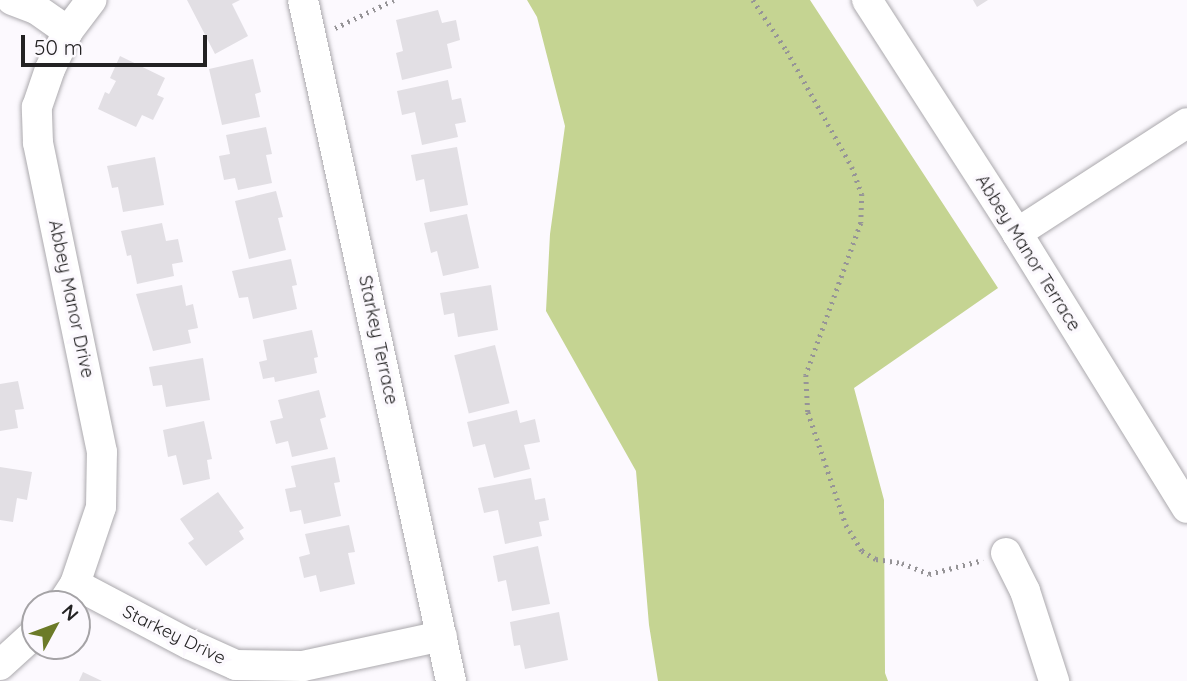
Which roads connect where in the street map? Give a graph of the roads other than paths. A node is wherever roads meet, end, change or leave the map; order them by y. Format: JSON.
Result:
{"nodes":[{"id":1,"x":12,"y":0,"type":"edge"},
{"id":2,"x":90,"y":0,"type":"edge"},
{"id":3,"x":303,"y":0,"type":"edge"},
{"id":4,"x":867,"y":0,"type":"edge"},
{"id":5,"x":68,"y":30,"type":"junction"},
{"id":6,"x":1187,"y":123,"type":"edge"},
{"id":7,"x":1017,"y":233,"type":"junction"},
{"id":8,"x":1187,"y":508,"type":"edge"},
{"id":9,"x":1006,"y":553,"type":"road end"},
{"id":10,"x":70,"y":590,"type":"edge"},
{"id":11,"x":91,"y":603,"type":"edge"},
{"id":12,"x":442,"y":636,"type":"junction"},
{"id":13,"x":21,"y":645,"type":"edge"},
{"id":14,"x":0,"y":664,"type":"edge"},
{"id":15,"x":451,"y":681,"type":"edge"},
{"id":16,"x":1054,"y":681,"type":"edge"}],
"edges":[{"from":1,"to":5,"type":"street"},
{"from":2,"to":5,"type":"street","name":"Abbey Manor Drive"},
{"from":3,"to":12,"type":"street","name":"Starkey Terrace"},
{"from":4,"to":7,"type":"street","name":"Abbey Manor Terrace"},
{"from":5,"to":10,"type":"street","name":"Abbey Manor Drive"},
{"from":6,"to":7,"type":"street"},
{"from":7,"to":8,"type":"street","name":"Abbey Manor Terrace"},
{"from":9,"to":16,"type":"street"},
{"from":11,"to":12,"type":"street","name":"Starkey Drive"},
{"from":12,"to":15,"type":"street","name":"Starkey Terrace"},
{"from":13,"to":14,"type":"street"}]}
